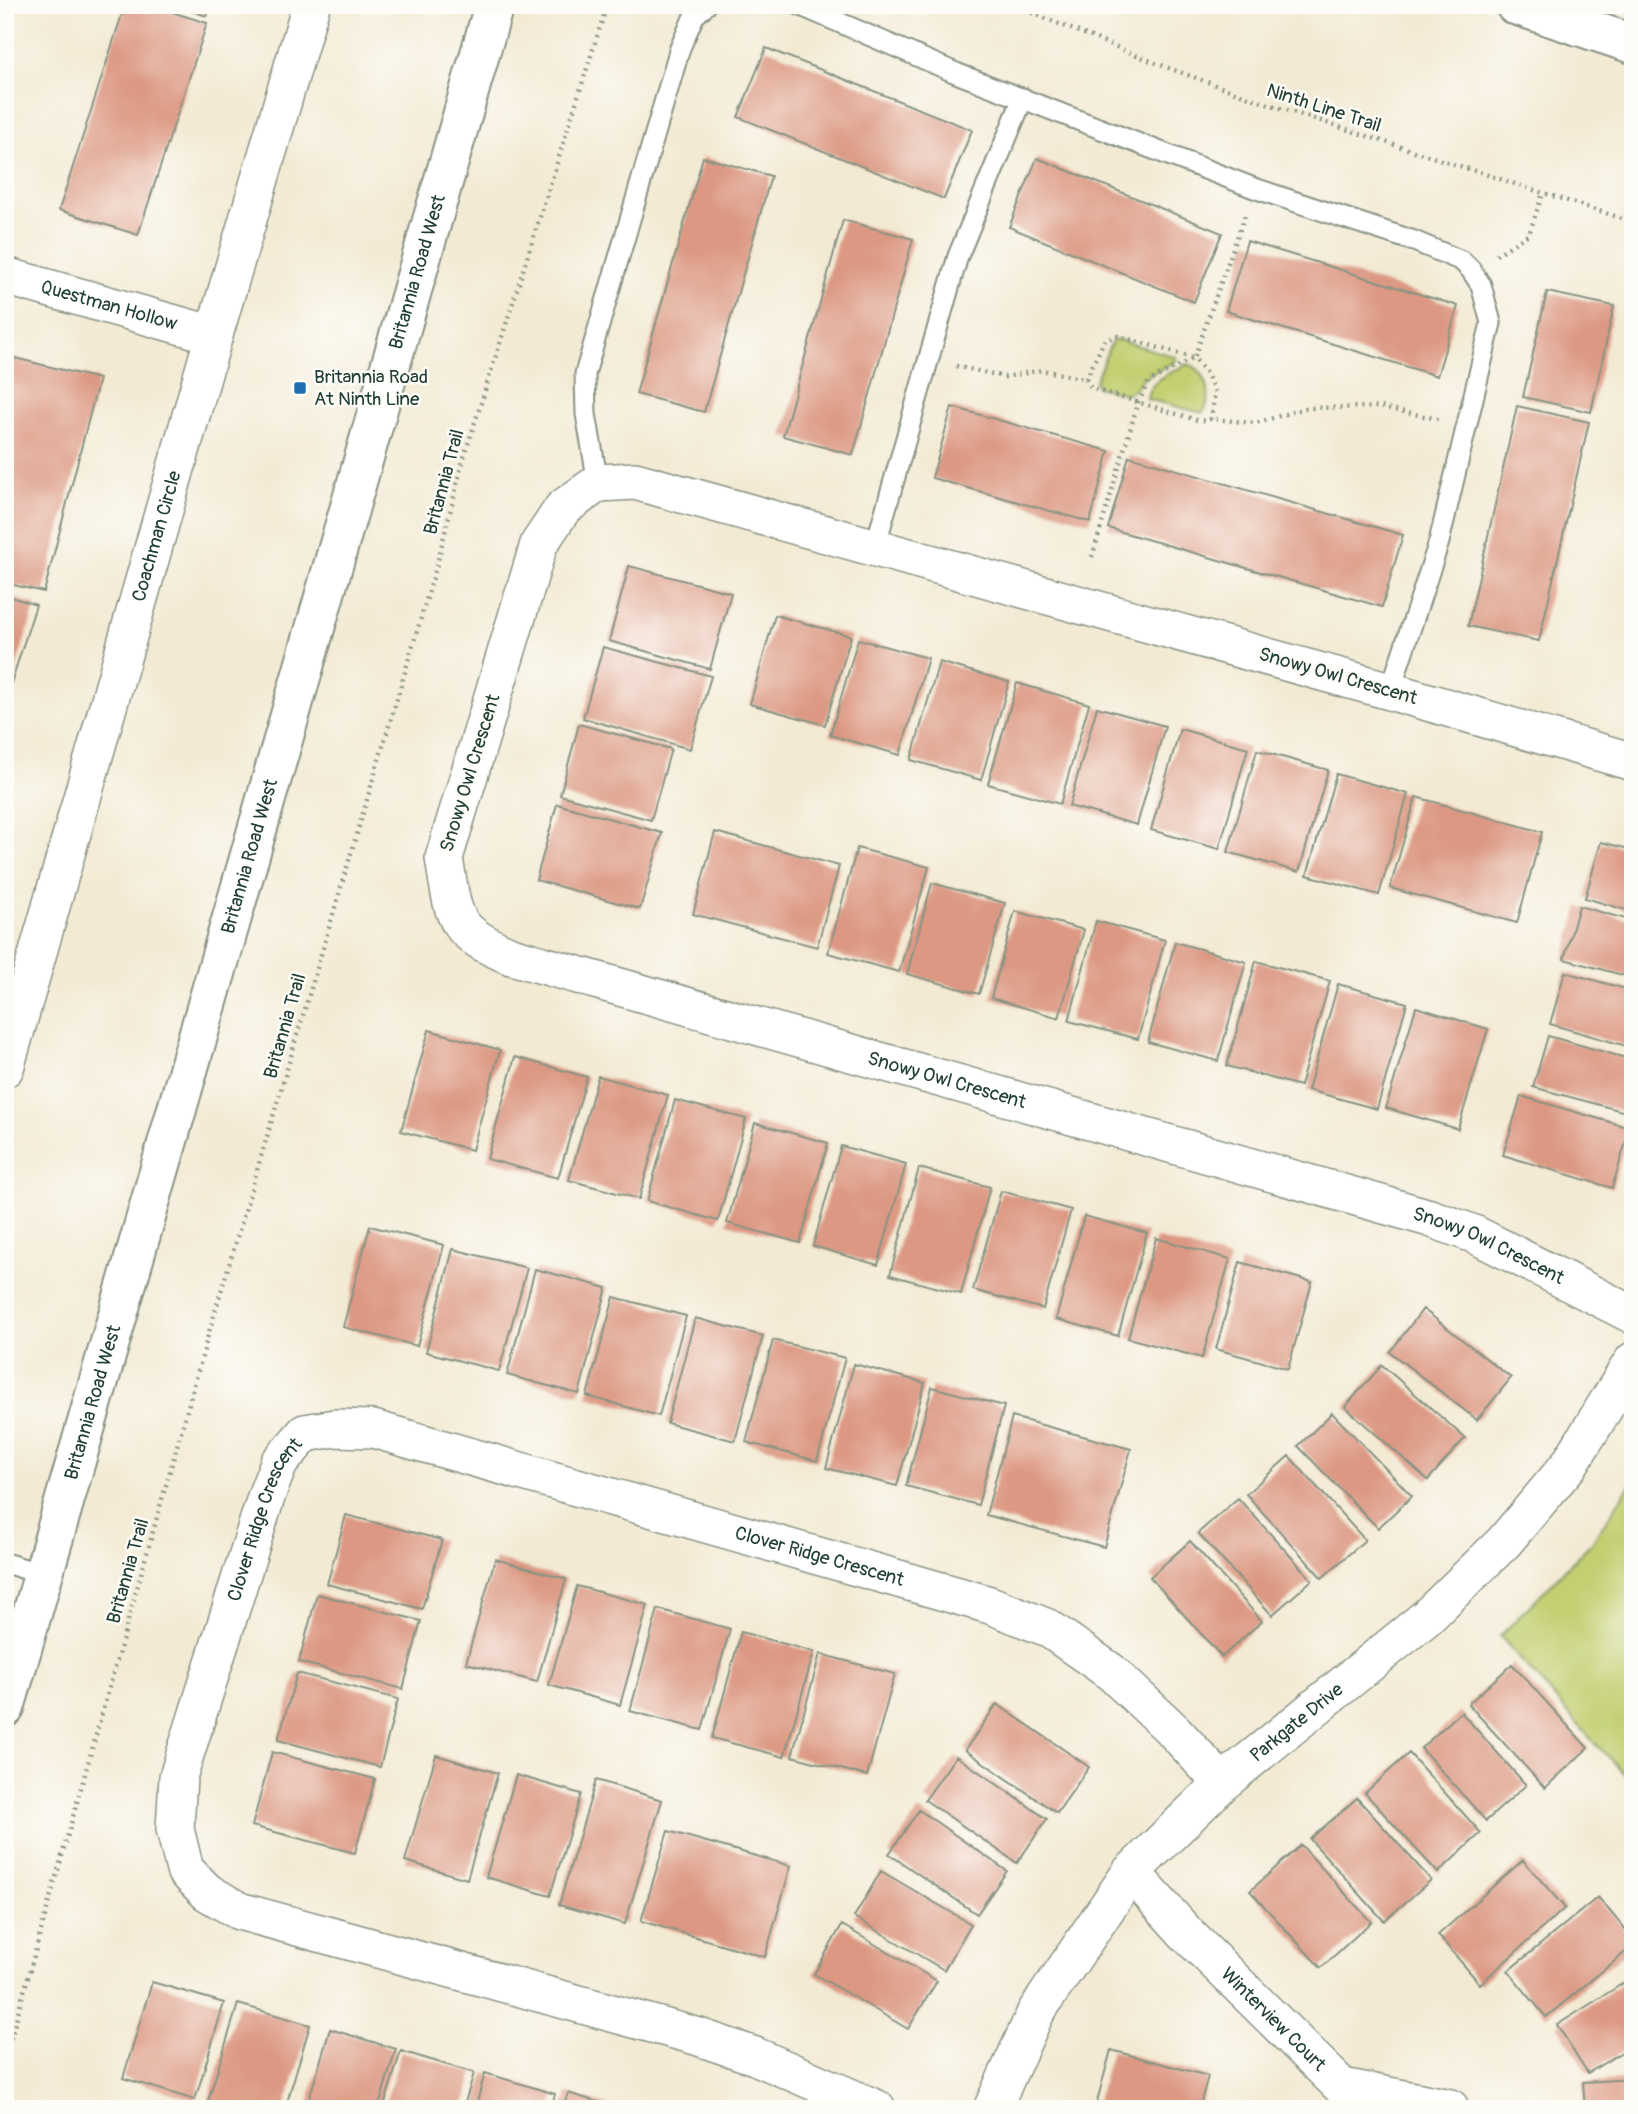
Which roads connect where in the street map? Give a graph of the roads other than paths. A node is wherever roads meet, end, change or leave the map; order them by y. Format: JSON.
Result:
{"nodes":[{"id":1,"x":311,"y":5,"type":"edge"},
{"id":2,"x":494,"y":5,"type":"edge"},
{"id":3,"x":706,"y":5,"type":"edge"},
{"id":4,"x":799,"y":5,"type":"edge"},
{"id":5,"x":1515,"y":5,"type":"edge"},
{"id":6,"x":1633,"y":44,"type":"edge"},
{"id":7,"x":1023,"y":98,"type":"junction"},
{"id":8,"x":5,"y":275,"type":"edge"},
{"id":9,"x":214,"y":335,"type":"junction"},
{"id":10,"x":598,"y":483,"type":"junction"},
{"id":11,"x":875,"y":547,"type":"junction"},
{"id":12,"x":1390,"y":691,"type":"junction"},
{"id":13,"x":1633,"y":762,"type":"edge"},
{"id":14,"x":5,"y":1068,"type":"edge"},
{"id":15,"x":1633,"y":1315,"type":"edge"},
{"id":16,"x":1633,"y":1361,"type":"edge"},
{"id":17,"x":5,"y":1563,"type":"edge"},
{"id":18,"x":45,"y":1575,"type":"junction"},
{"id":19,"x":5,"y":1707,"type":"edge"},
{"id":20,"x":1222,"y":1783,"type":"junction"},
{"id":21,"x":1131,"y":1872,"type":"junction"},
{"id":22,"x":1450,"y":2108,"type":"edge"},
{"id":23,"x":877,"y":2109,"type":"edge"},
{"id":24,"x":992,"y":2109,"type":"edge"}],
"edges":[{"from":1,"to":9,"type":"street","name":"Coachman Circle"},
{"from":2,"to":18,"type":"main road","name":"Britannia Road West"},
{"from":3,"to":10,"type":"lane"},
{"from":4,"to":7,"type":"lane"},
{"from":5,"to":6,"type":"main road"},
{"from":7,"to":11,"type":"lane"},
{"from":7,"to":12,"type":"lane"},
{"from":8,"to":9,"type":"street","name":"Questman Hollow"},
{"from":9,"to":14,"type":"street","name":"Coachman Circle"},
{"from":10,"to":11,"type":"street","name":"Snowy Owl Crescent"},
{"from":10,"to":15,"type":"street","name":"Snowy Owl Crescent"},
{"from":11,"to":12,"type":"street","name":"Snowy Owl Crescent"},
{"from":12,"to":13,"type":"street","name":"Snowy Owl Crescent"},
{"from":16,"to":20,"type":"street","name":"Parkgate Drive"},
{"from":17,"to":18,"type":"lane"},
{"from":18,"to":19,"type":"main road","name":"Britannia Road West"},
{"from":20,"to":21,"type":"street","name":"Parkgate Drive"},
{"from":20,"to":23,"type":"street","name":"Clover Ridge Crescent"},
{"from":21,"to":22,"type":"street","name":"Winterview Court"},
{"from":21,"to":24,"type":"street","name":"Parkgate Drive"}]}
